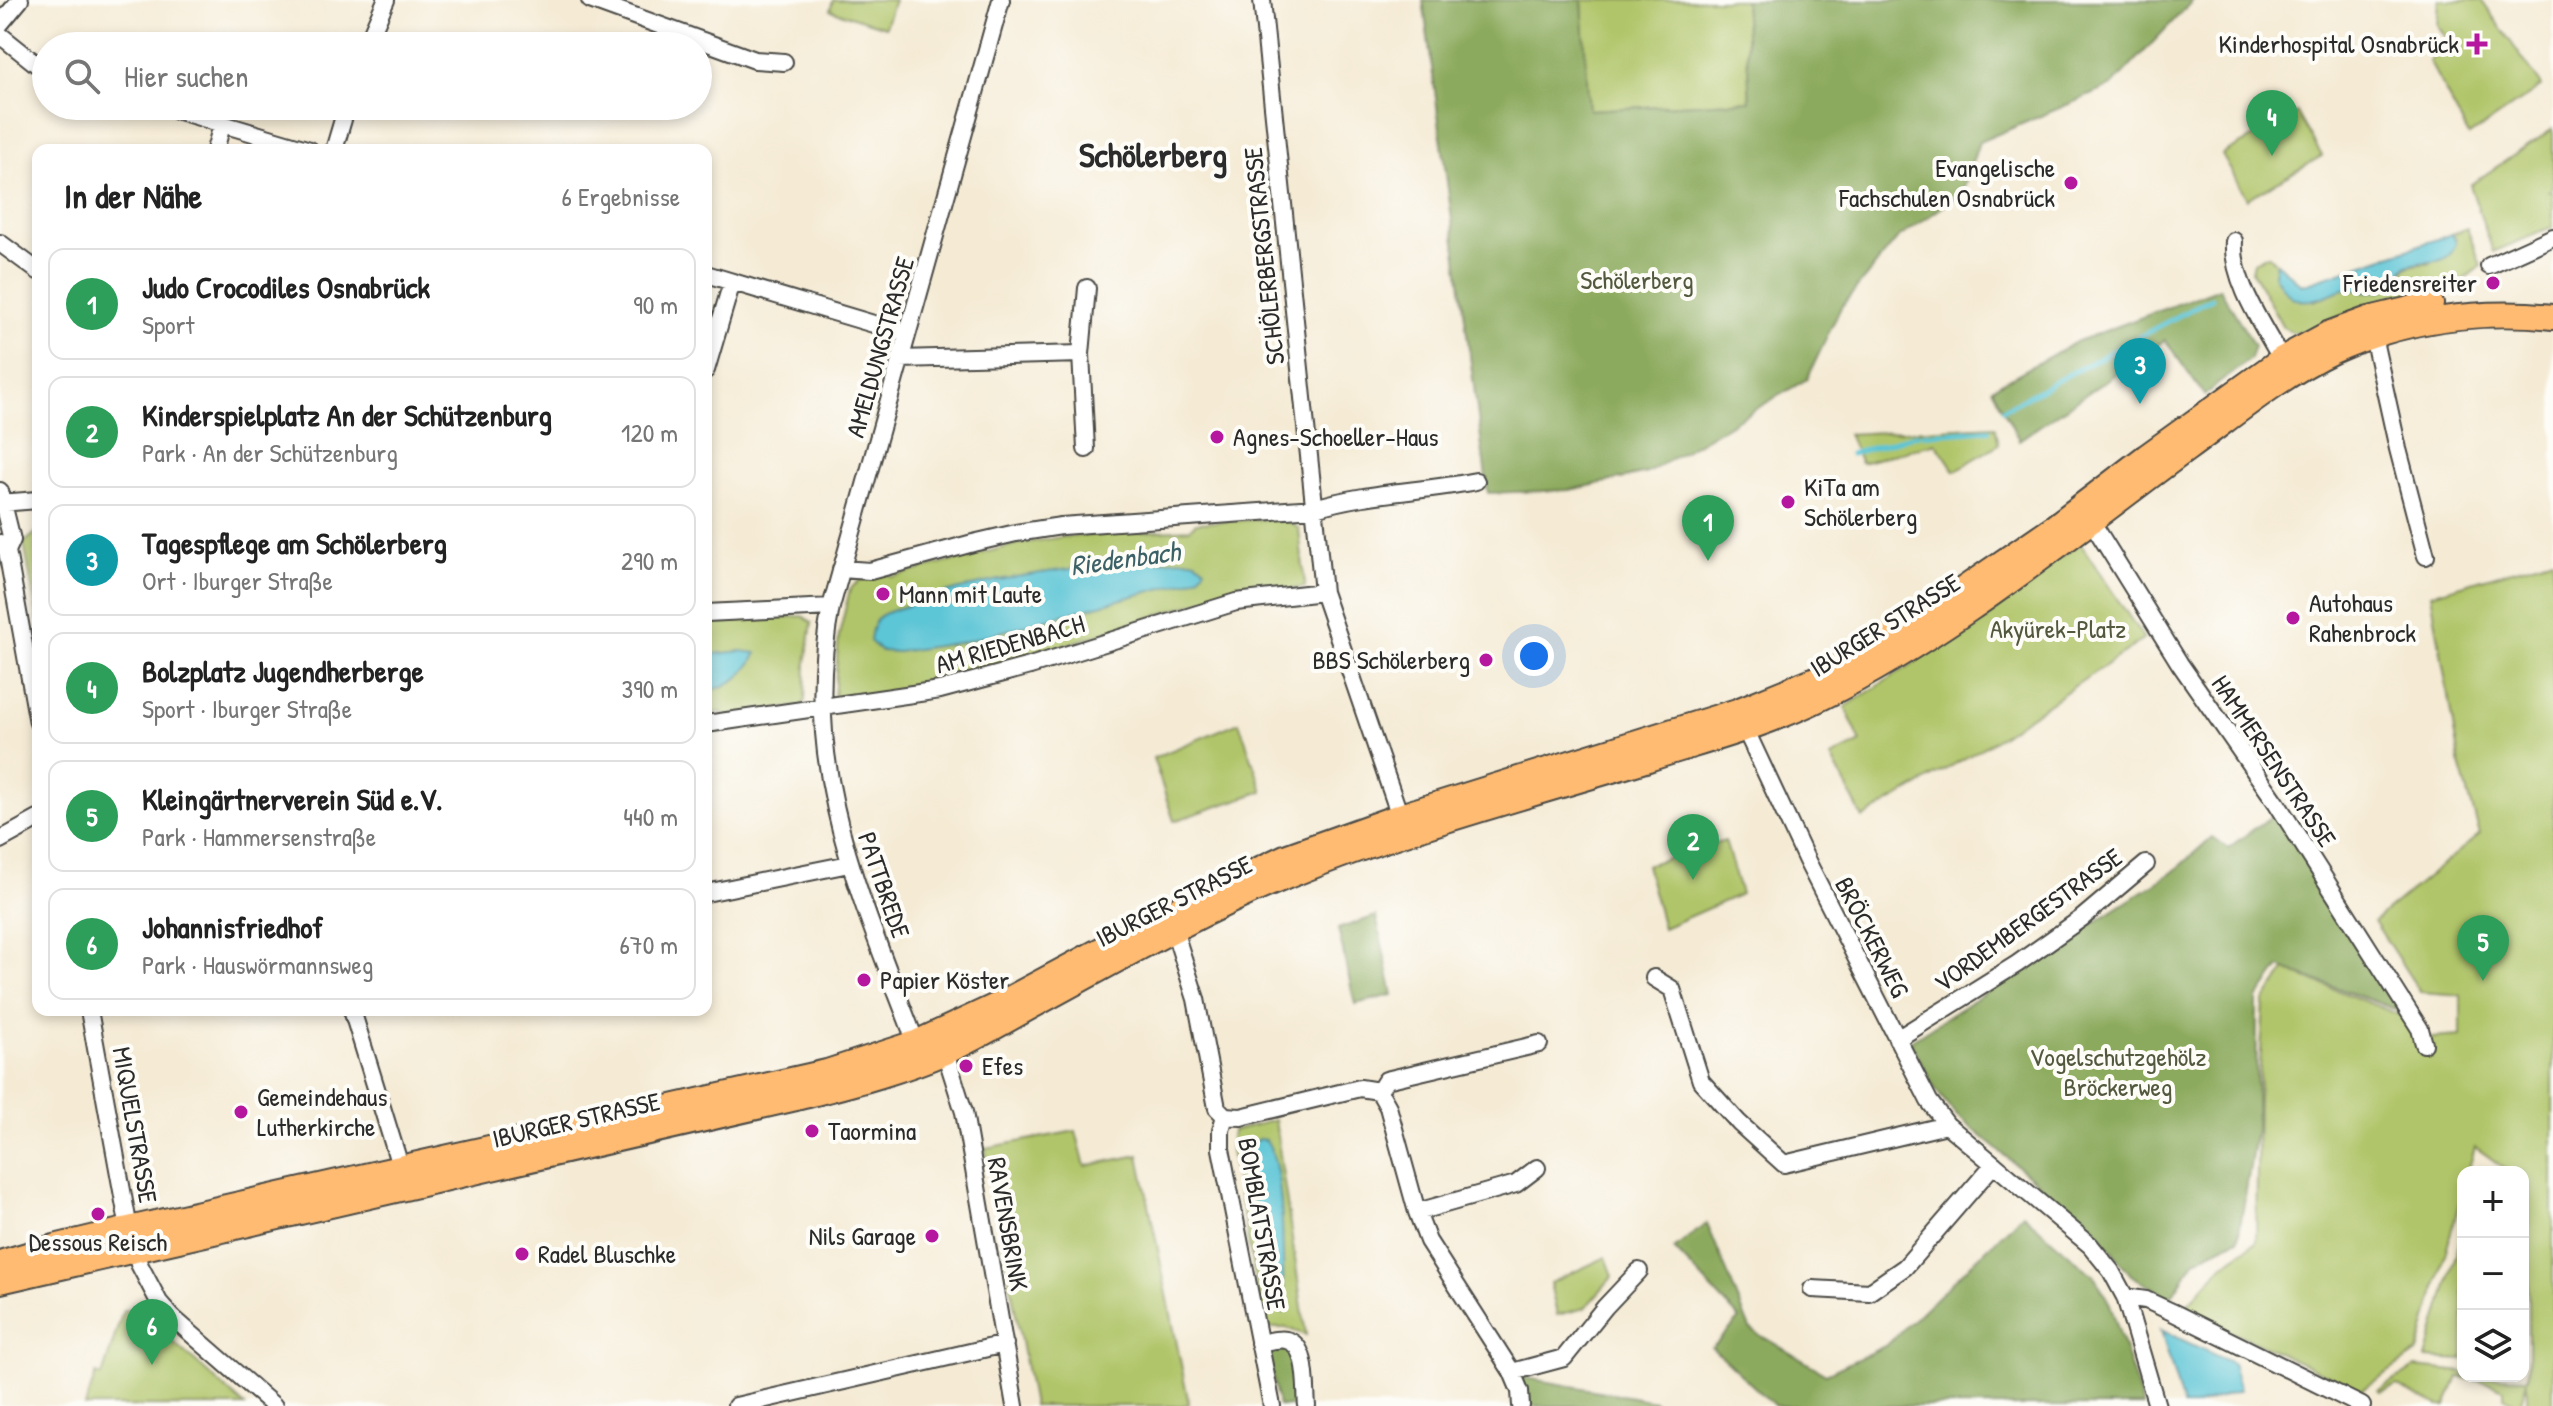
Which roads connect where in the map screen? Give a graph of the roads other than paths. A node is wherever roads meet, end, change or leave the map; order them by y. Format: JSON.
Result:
{"nodes":[{"id":1,"x":20,"y":0,"type":"edge"},
{"id":2,"x":386,"y":0,"type":"edge"},
{"id":3,"x":590,"y":0,"type":"edge"},
{"id":4,"x":1001,"y":0,"type":"edge"},
{"id":5,"x":1262,"y":0,"type":"edge"},
{"id":6,"x":0,"y":24,"type":"edge"},
{"id":7,"x":372,"y":32,"type":"edge"},
{"id":8,"x":678,"y":32,"type":"edge"},
{"id":9,"x":0,"y":35,"type":"edge"},
{"id":10,"x":712,"y":44,"type":"edge"},
{"id":11,"x":32,"y":61,"type":"edge"},
{"id":12,"x":784,"y":62,"type":"dead end"},
{"id":13,"x":206,"y":120,"type":"edge"},
{"id":14,"x":343,"y":120,"type":"edge"},
{"id":15,"x":222,"y":125,"type":"junction"},
{"id":16,"x":217,"y":144,"type":"edge"},
{"id":17,"x":289,"y":144,"type":"edge"},
{"id":18,"x":336,"y":144,"type":"edge"},
{"id":19,"x":2553,"y":237,"type":"edge"},
{"id":20,"x":2234,"y":241,"type":"dead end"},
{"id":21,"x":0,"y":243,"type":"edge"},
{"id":22,"x":2489,"y":266,"type":"dead end"},
{"id":23,"x":32,"y":267,"type":"edge"},
{"id":24,"x":712,"y":276,"type":"edge"},
{"id":25,"x":732,"y":282,"type":"junction"},
{"id":26,"x":1087,"y":288,"type":"dead end"},
{"id":27,"x":2553,"y":301,"type":"edge"},
{"id":28,"x":2553,"y":317,"type":"edge"},
{"id":29,"x":907,"y":334,"type":"junction"},
{"id":30,"x":2373,"y":336,"type":"junction"},
{"id":31,"x":712,"y":350,"type":"edge"},
{"id":32,"x":1081,"y":354,"type":"junction"},
{"id":33,"x":900,"y":359,"type":"junction"},
{"id":34,"x":2286,"y":367,"type":"junction"},
{"id":35,"x":1086,"y":449,"type":"dead end"},
{"id":36,"x":1476,"y":481,"type":"dead end"},
{"id":37,"x":1,"y":499,"type":"edge"},
{"id":38,"x":32,"y":500,"type":"edge"},
{"id":39,"x":1315,"y":508,"type":"junction"},
{"id":40,"x":2086,"y":512,"type":"junction"},
{"id":41,"x":3,"y":547,"type":"edge"},
{"id":42,"x":2426,"y":556,"type":"dead end"},
{"id":43,"x":841,"y":569,"type":"junction"},
{"id":44,"x":1323,"y":592,"type":"junction"},
{"id":45,"x":831,"y":607,"type":"junction"},
{"id":46,"x":712,"y":613,"type":"edge"},
{"id":47,"x":32,"y":693,"type":"edge"},
{"id":48,"x":821,"y":709,"type":"junction"},
{"id":49,"x":1741,"y":720,"type":"junction"},
{"id":50,"x":712,"y":723,"type":"edge"},
{"id":51,"x":32,"y":822,"type":"edge"},
{"id":52,"x":1403,"y":825,"type":"junction"},
{"id":53,"x":0,"y":840,"type":"edge"},
{"id":54,"x":849,"y":864,"type":"junction"},
{"id":55,"x":2146,"y":864,"type":"dead end"},
{"id":56,"x":712,"y":892,"type":"edge"},
{"id":57,"x":1174,"y":930,"type":"junction"},
{"id":58,"x":1654,"y":978,"type":"dead end"},
{"id":59,"x":90,"y":1016,"type":"edge"},
{"id":60,"x":354,"y":1016,"type":"edge"},
{"id":61,"x":1897,"y":1039,"type":"junction"},
{"id":62,"x":916,"y":1043,"type":"junction"},
{"id":63,"x":1539,"y":1044,"type":"dead end"},
{"id":64,"x":2424,"y":1044,"type":"dead end"},
{"id":65,"x":945,"y":1052,"type":"junction"},
{"id":66,"x":1379,"y":1091,"type":"junction"},
{"id":67,"x":1225,"y":1116,"type":"junction"},
{"id":68,"x":1947,"y":1125,"type":"junction"},
{"id":69,"x":1994,"y":1164,"type":"junction"},
{"id":70,"x":1537,"y":1168,"type":"dead end"},
{"id":71,"x":401,"y":1169,"type":"junction"},
{"id":72,"x":1417,"y":1212,"type":"junction"},
{"id":73,"x":132,"y":1239,"type":"junction"},
{"id":74,"x":0,"y":1263,"type":"edge"},
{"id":75,"x":1639,"y":1271,"type":"dead end"},
{"id":76,"x":0,"y":1281,"type":"edge"},
{"id":77,"x":1812,"y":1289,"type":"dead end"},
{"id":78,"x":2125,"y":1297,"type":"junction"},
{"id":79,"x":1259,"y":1343,"type":"junction"},
{"id":80,"x":1005,"y":1344,"type":"junction"},
{"id":81,"x":1512,"y":1372,"type":"junction"},
{"id":82,"x":2359,"y":1405,"type":"edge"},
{"id":83,"x":274,"y":1406,"type":"edge"},
{"id":84,"x":738,"y":1406,"type":"edge"},
{"id":85,"x":1015,"y":1406,"type":"edge"},
{"id":86,"x":1272,"y":1406,"type":"edge"},
{"id":87,"x":1307,"y":1406,"type":"edge"},
{"id":88,"x":1521,"y":1406,"type":"edge"},
{"id":89,"x":2157,"y":1406,"type":"edge"}],
"edges":[{"from":1,"to":6,"type":"street"},
{"from":2,"to":7,"type":"street"},
{"from":3,"to":8,"type":"street"},
{"from":4,"to":29,"type":"street","name":"AMELDUNGSTRASSE"},
{"from":5,"to":39,"type":"street","name":"SCHÖLERBERGSTRASSE"},
{"from":9,"to":11,"type":"street"},
{"from":10,"to":12,"type":"street"},
{"from":13,"to":15,"type":"street"},
{"from":14,"to":18,"type":"street"},
{"from":15,"to":16,"type":"street"},
{"from":15,"to":17,"type":"street"},
{"from":19,"to":22,"type":"street"},
{"from":20,"to":34,"type":"street"},
{"from":21,"to":23,"type":"street"},
{"from":24,"to":25,"type":"street"},
{"from":25,"to":29,"type":"street"},
{"from":25,"to":31,"type":"street"},
{"from":26,"to":32,"type":"street"},
{"from":27,"to":34,"type":"main road","name":"IBURGER STRASSE"},
{"from":28,"to":30,"type":"main road","name":"IBURGER STRASSE"},
{"from":29,"to":33,"type":"street","name":"AMELDUNGSTRASSE"},
{"from":30,"to":34,"type":"main road","name":"IBURGER STRASSE"},
{"from":30,"to":42,"type":"street"},
{"from":32,"to":33,"type":"street"},
{"from":32,"to":35,"type":"street"},
{"from":33,"to":43,"type":"street","name":"AMELDUNGSTRASSE"},
{"from":34,"to":40,"type":"main road","name":"IBURGER STRASSE"},
{"from":36,"to":39,"type":"street"},
{"from":37,"to":38,"type":"street"},
{"from":37,"to":41,"type":"street"},
{"from":39,"to":43,"type":"street"},
{"from":39,"to":44,"type":"street","name":"SCHÖLERBERGSTRASSE"},
{"from":40,"to":49,"type":"main road","name":"IBURGER STRASSE"},
{"from":40,"to":64,"type":"street","name":"HAMMERSENSTRASSE"},
{"from":41,"to":47,"type":"street"},
{"from":43,"to":45,"type":"street","name":"AMELDUNGSTRASSE"},
{"from":44,"to":48,"type":"street","name":"AM RIEDENBACH"},
{"from":44,"to":52,"type":"street","name":"SCHÖLERBERGSTRASSE"},
{"from":45,"to":46,"type":"street"},
{"from":45,"to":48,"type":"street","name":"AMELDUNGSTRASSE"},
{"from":48,"to":50,"type":"street","name":"AM RIEDENBACH"},
{"from":48,"to":54,"type":"street","name":"PATTBREDE"},
{"from":49,"to":52,"type":"main road","name":"IBURGER STRASSE"},
{"from":49,"to":61,"type":"street","name":"BRÖCKERWEG"},
{"from":51,"to":53,"type":"street"},
{"from":52,"to":57,"type":"main road","name":"IBURGER STRASSE"},
{"from":52,"to":62,"type":"main road","name":"IBURGER STRASSE"},
{"from":54,"to":56,"type":"street"},
{"from":54,"to":62,"type":"street","name":"PATTBREDE"},
{"from":55,"to":61,"type":"street","name":"VORDEMBERGESTRASSE"},
{"from":57,"to":65,"type":"main road","name":"IBURGER STRASSE"},
{"from":57,"to":67,"type":"street","name":"BOMBLATSTRASSE"},
{"from":58,"to":68,"type":"street"},
{"from":59,"to":73,"type":"street","name":"MIQUELSTRASSE"},
{"from":60,"to":71,"type":"street"},
{"from":61,"to":68,"type":"street","name":"BRÖCKERWEG"},
{"from":62,"to":65,"type":"street"},
{"from":62,"to":71,"type":"main road","name":"IBURGER STRASSE"},
{"from":63,"to":66,"type":"street"},
{"from":65,"to":73,"type":"main road","name":"IBURGER STRASSE"},
{"from":65,"to":80,"type":"street","name":"RAVENSBRINK"},
{"from":66,"to":67,"type":"street"},
{"from":66,"to":72,"type":"street"},
{"from":67,"to":79,"type":"street","name":"BOMBLATSTRASSE"},
{"from":68,"to":69,"type":"street","name":"BRÖCKERWEG"},
{"from":69,"to":77,"type":"street"},
{"from":69,"to":78,"type":"street","name":"BRÖCKERWEG"},
{"from":70,"to":72,"type":"street"},
{"from":71,"to":73,"type":"main road","name":"IBURGER STRASSE"},
{"from":72,"to":81,"type":"street"},
{"from":73,"to":74,"type":"main road","name":"IBURGER STRASSE"},
{"from":73,"to":76,"type":"main road","name":"IBURGER STRASSE"},
{"from":73,"to":83,"type":"street","name":"MIQUELSTRASSE"},
{"from":75,"to":81,"type":"street"},
{"from":78,"to":82,"type":"street"},
{"from":78,"to":89,"type":"street","name":"BRÖCKERWEG"},
{"from":79,"to":86,"type":"street","name":"BOMBLATSTRASSE"},
{"from":79,"to":87,"type":"street","name":"BOMBLATSTRASSE"},
{"from":80,"to":84,"type":"street"},
{"from":80,"to":85,"type":"street","name":"RAVENSBRINK"},
{"from":81,"to":88,"type":"street"}]}
